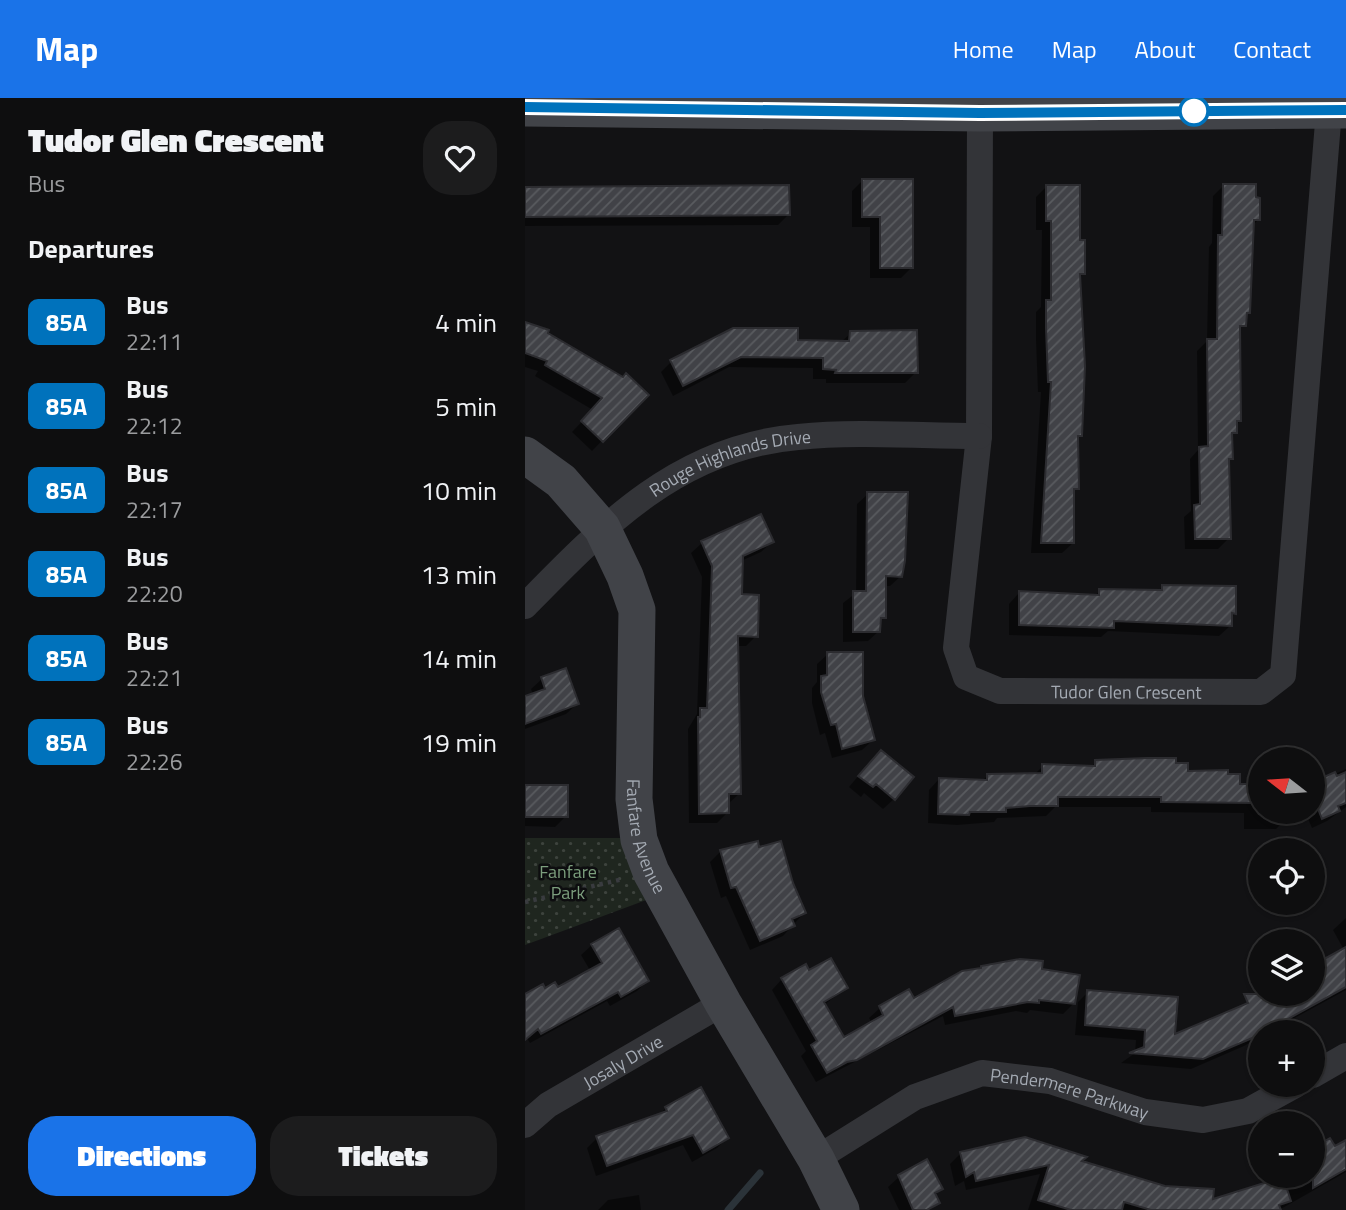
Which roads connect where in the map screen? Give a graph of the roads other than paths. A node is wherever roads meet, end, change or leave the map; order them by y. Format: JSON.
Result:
{"nodes":[{"id":1,"x":1336,"y":106,"type":"edge"},
{"id":2,"x":525,"y":107,"type":"edge"},
{"id":3,"x":980,"y":113,"type":"junction"},
{"id":4,"x":979,"y":436,"type":"junction"},
{"id":5,"x":525,"y":455,"type":"edge"},
{"id":6,"x":601,"y":528,"type":"junction"},
{"id":7,"x":525,"y":606,"type":"edge"},
{"id":8,"x":723,"y":1003,"type":"junction"},
{"id":9,"x":1346,"y":1056,"type":"edge"},
{"id":10,"x":1325,"y":1068,"type":"edge"},
{"id":11,"x":1273,"y":1097,"type":"edge"},
{"id":12,"x":525,"y":1125,"type":"edge"},
{"id":13,"x":816,"y":1159,"type":"junction"},
{"id":14,"x":841,"y":1210,"type":"edge"}],
"edges":[{"from":1,"to":3,"type":"street"},
{"from":1,"to":4,"type":"street","name":"Tudor Glen Crescent"},
{"from":2,"to":3,"type":"street"},
{"from":3,"to":4,"type":"street","name":"Tudor Glen Crescent"},
{"from":4,"to":6,"type":"street","name":"Rouge Highlands Drive"},
{"from":5,"to":6,"type":"street","name":"Fanfare Avenue"},
{"from":6,"to":7,"type":"street","name":"Rouge Highlands Drive"},
{"from":6,"to":8,"type":"street","name":"Fanfare Avenue"},
{"from":8,"to":12,"type":"street","name":"Josaly Drive"},
{"from":8,"to":13,"type":"street","name":"Fanfare Avenue"},
{"from":9,"to":10,"type":"street"},
{"from":11,"to":13,"type":"street","name":"Pendermere Parkway"},
{"from":13,"to":14,"type":"street","name":"Fanfare Avenue"}]}
